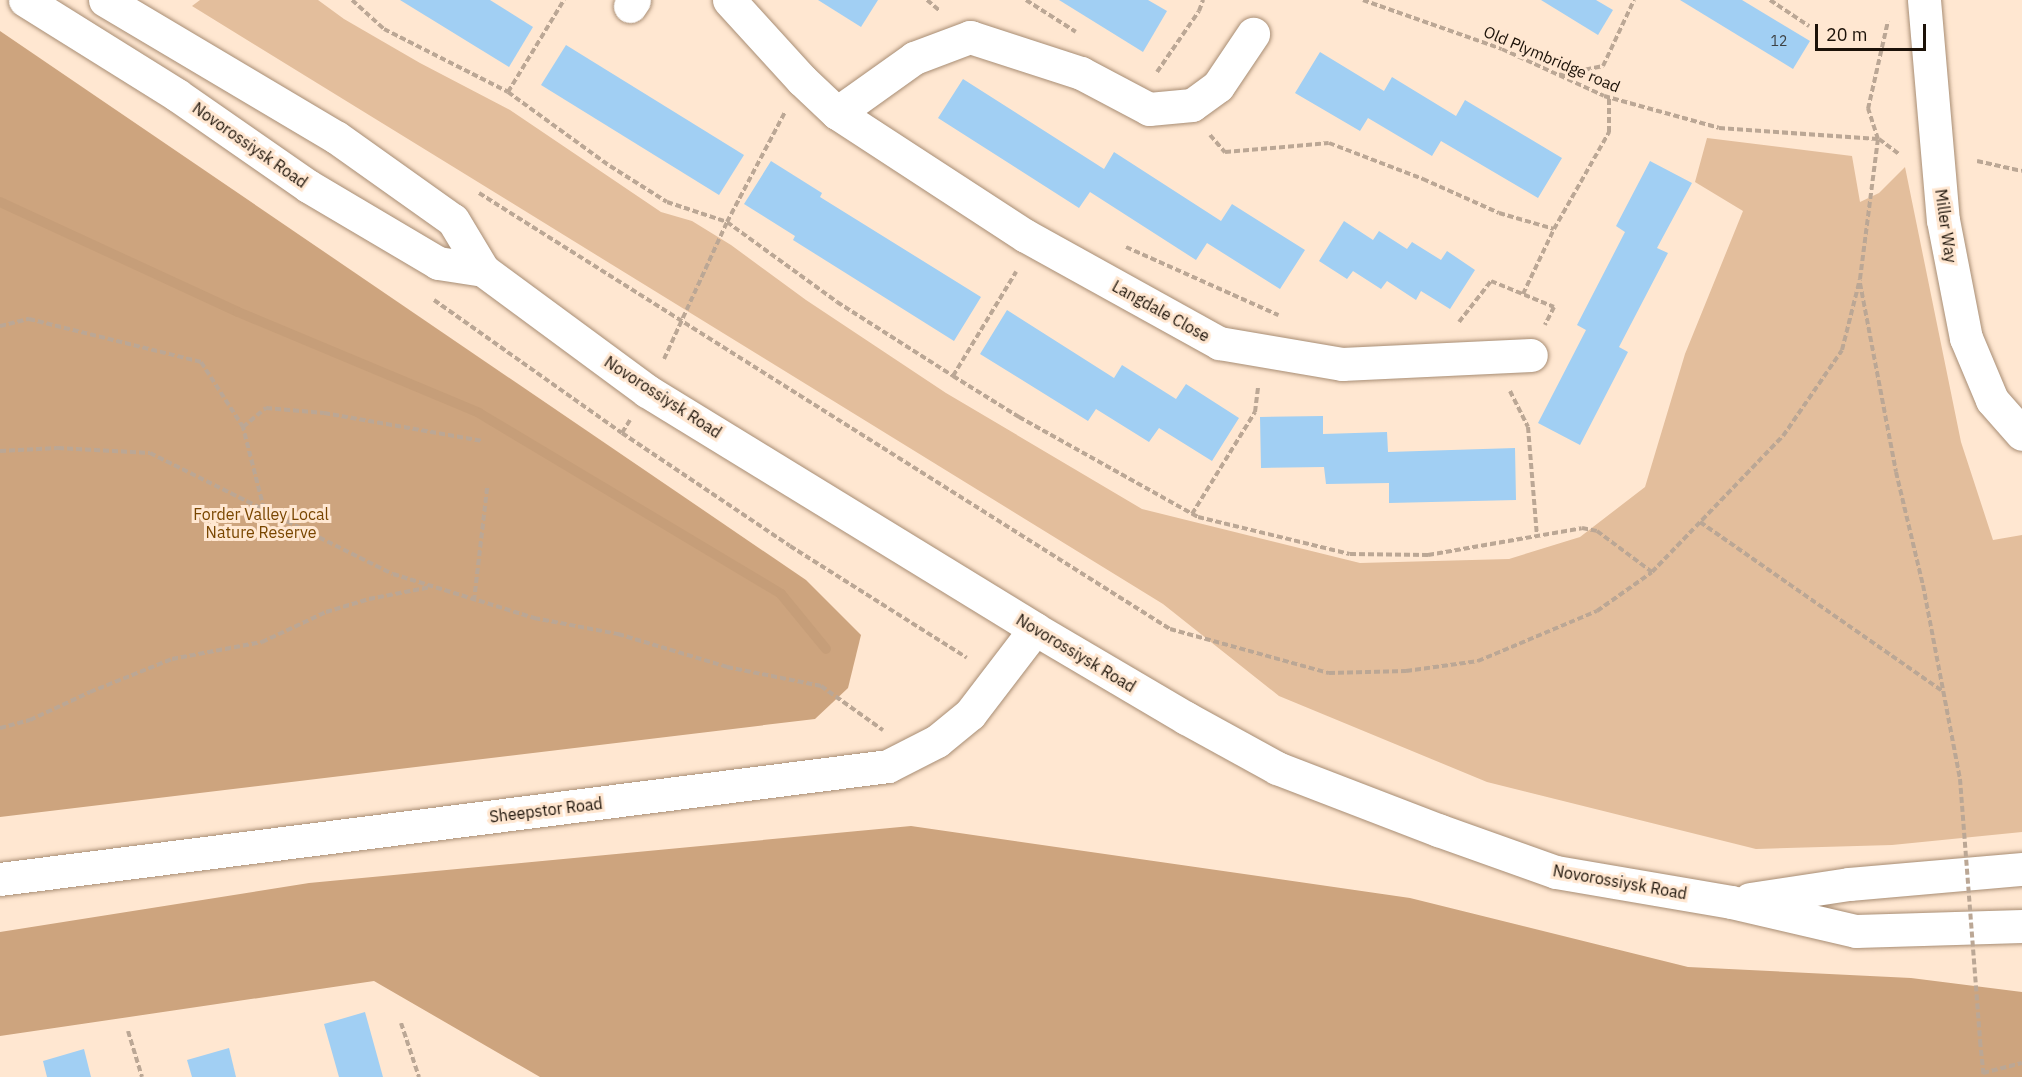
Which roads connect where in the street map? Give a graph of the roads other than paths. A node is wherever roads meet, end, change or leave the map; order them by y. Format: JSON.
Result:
{"nodes":[{"id":1,"x":25,"y":0,"type":"edge"},
{"id":2,"x":105,"y":0,"type":"edge"},
{"id":3,"x":729,"y":0,"type":"edge"},
{"id":4,"x":1924,"y":0,"type":"edge"},
{"id":5,"x":1253,"y":33,"type":"dead end"},
{"id":6,"x":837,"y":113,"type":"junction"},
{"id":7,"x":483,"y":270,"type":"junction"},
{"id":8,"x":1531,"y":355,"type":"dead end"},
{"id":9,"x":2022,"y":434,"type":"edge"},
{"id":10,"x":1035,"y":628,"type":"junction"},
{"id":11,"x":2022,"y":869,"type":"edge"},
{"id":12,"x":0,"y":879,"type":"edge"},
{"id":13,"x":1731,"y":902,"type":"junction"},
{"id":14,"x":2015,"y":930,"type":"edge"}],
"edges":[{"from":1,"to":7,"type":"main road","name":"Novorossiysk Road"},
{"from":2,"to":7,"type":"main road","name":"Novorossiysk Road"},
{"from":3,"to":6,"type":"main road","name":"Langdale Close"},
{"from":4,"to":9,"type":"main road","name":"Miller Way"},
{"from":5,"to":6,"type":"main road"},
{"from":6,"to":8,"type":"main road","name":"Langdale Close"},
{"from":7,"to":10,"type":"main road","name":"Novorossiysk Road"},
{"from":10,"to":12,"type":"main road","name":"Sheepstor Road"},
{"from":10,"to":13,"type":"main road","name":"Novorossiysk Road"},
{"from":11,"to":13,"type":"main road","name":"Novorossiysk Road"},
{"from":13,"to":14,"type":"main road","name":"Novorossiysk Road"}]}
